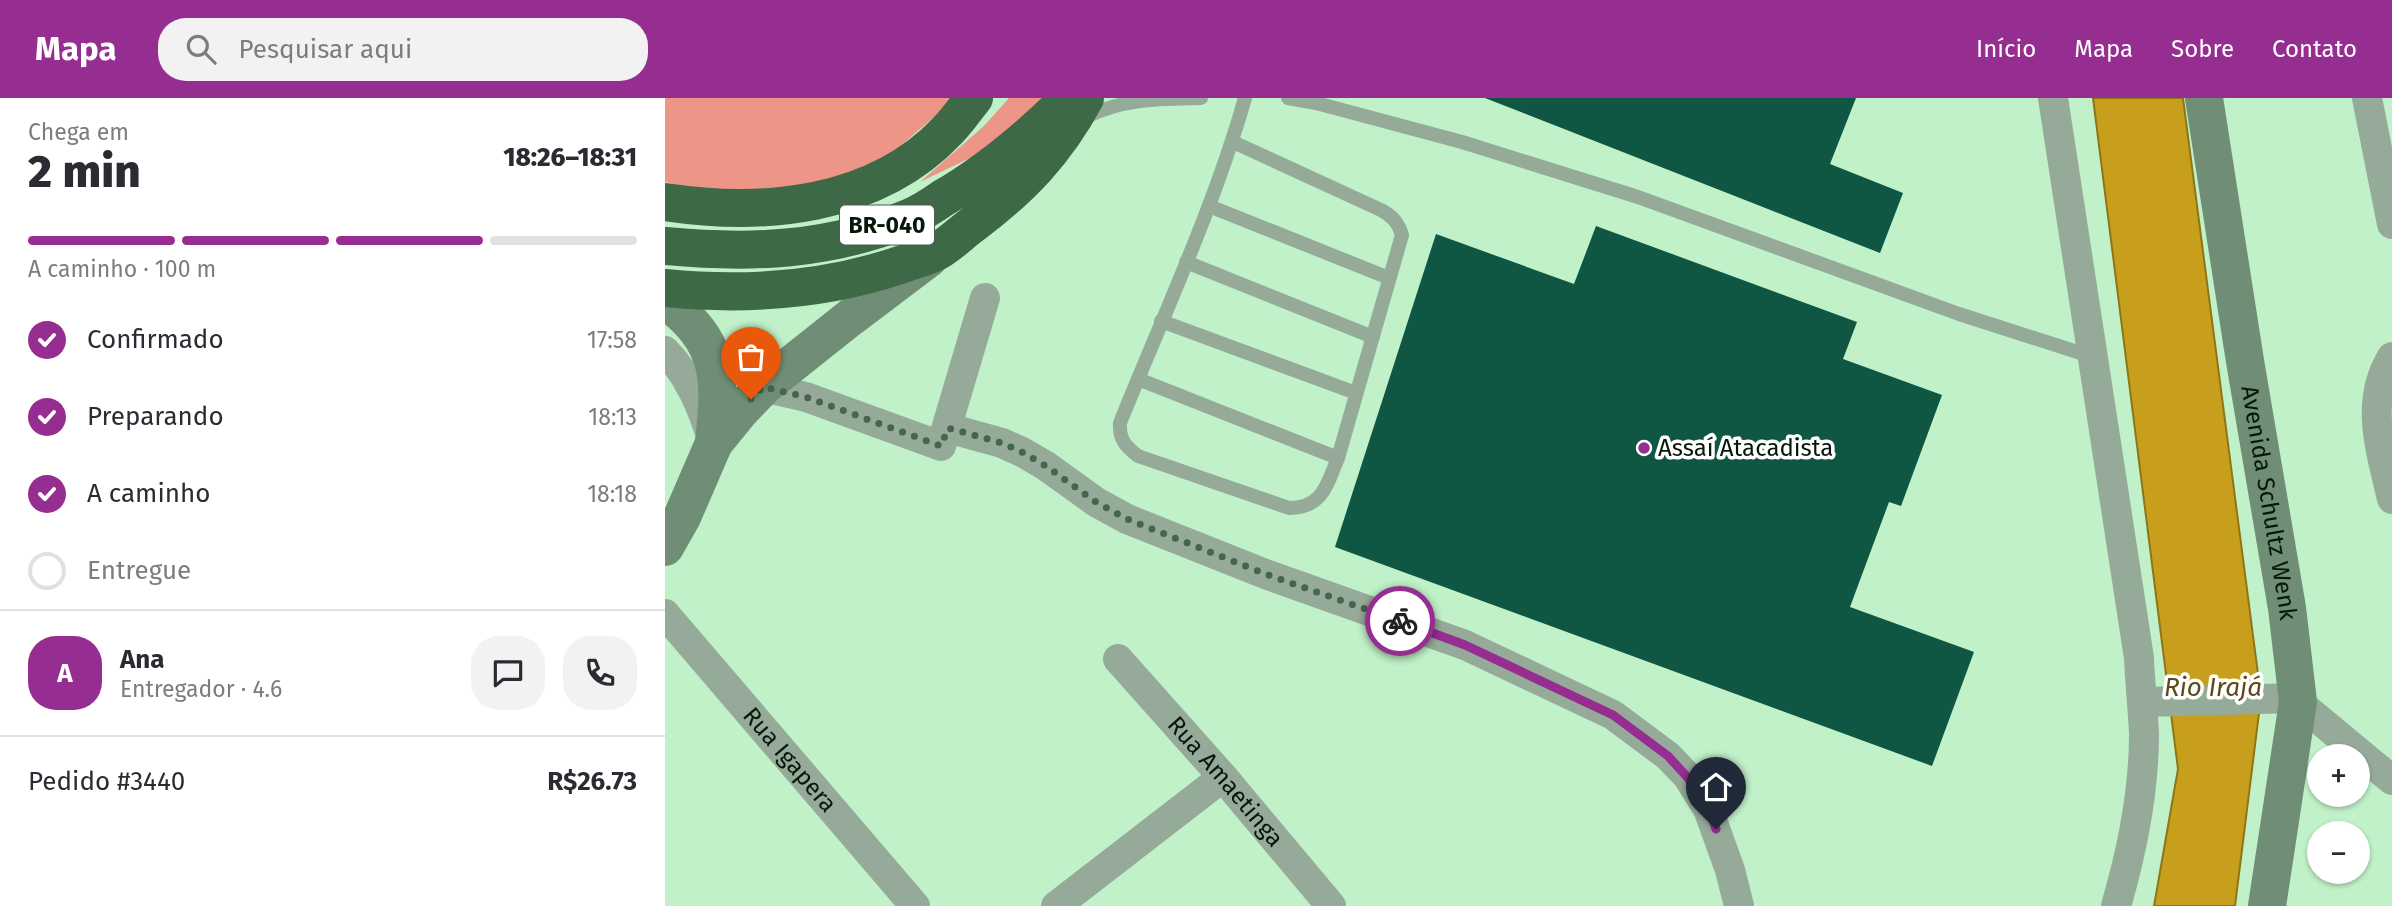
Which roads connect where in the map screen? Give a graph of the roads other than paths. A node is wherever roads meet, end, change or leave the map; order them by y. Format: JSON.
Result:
{"nodes":[{"id":1,"x":974,"y":98,"type":"edge"},
{"id":2,"x":1201,"y":98,"type":"edge"},
{"id":3,"x":1245,"y":98,"type":"edge"},
{"id":4,"x":1288,"y":98,"type":"edge"},
{"id":5,"x":2053,"y":98,"type":"edge"},
{"id":6,"x":2204,"y":98,"type":"edge"},
{"id":7,"x":2367,"y":98,"type":"edge"},
{"id":8,"x":1075,"y":107,"type":"edge"},
{"id":9,"x":1233,"y":142,"type":"junction"},
{"id":10,"x":665,"y":202,"type":"edge"},
{"id":11,"x":1209,"y":206,"type":"junction"},
{"id":12,"x":2392,"y":224,"type":"edge"},
{"id":13,"x":665,"y":246,"type":"edge"},
{"id":14,"x":937,"y":252,"type":"junction"},
{"id":15,"x":1186,"y":262,"type":"junction"},
{"id":16,"x":1389,"y":278,"type":"junction"},
{"id":17,"x":665,"y":288,"type":"edge"},
{"id":18,"x":985,"y":298,"type":"dead end"},
{"id":19,"x":665,"y":300,"type":"edge"},
{"id":20,"x":1161,"y":321,"type":"junction"},
{"id":21,"x":1373,"y":337,"type":"junction"},
{"id":22,"x":665,"y":351,"type":"edge"},
{"id":23,"x":2093,"y":357,"type":"junction"},
{"id":24,"x":2392,"y":357,"type":"edge"},
{"id":25,"x":1138,"y":379,"type":"junction"},
{"id":26,"x":763,"y":387,"type":"junction"},
{"id":27,"x":1356,"y":393,"type":"junction"},
{"id":28,"x":945,"y":437,"type":"junction"},
{"id":29,"x":714,"y":443,"type":"junction"},
{"id":30,"x":1338,"y":458,"type":"junction"},
{"id":31,"x":2392,"y":499,"type":"edge"},
{"id":32,"x":665,"y":547,"type":"edge"},
{"id":33,"x":665,"y":614,"type":"edge"},
{"id":34,"x":1118,"y":659,"type":"dead end"},
{"id":35,"x":2287,"y":699,"type":"junction"},
{"id":36,"x":2154,"y":702,"type":"junction"},
{"id":37,"x":1223,"y":777,"type":"junction"},
{"id":38,"x":2392,"y":780,"type":"edge"},
{"id":39,"x":915,"y":906,"type":"edge"},
{"id":40,"x":1056,"y":906,"type":"edge"},
{"id":41,"x":1331,"y":906,"type":"edge"},
{"id":42,"x":1739,"y":906,"type":"edge"},
{"id":43,"x":2116,"y":906,"type":"edge"},
{"id":44,"x":2267,"y":906,"type":"edge"}],
"edges":[{"from":1,"to":10,"type":"highway"},
{"from":2,"to":8,"type":"lane"},
{"from":3,"to":9,"type":"lane"},
{"from":4,"to":23,"type":"lane"},
{"from":5,"to":23,"type":"street"},
{"from":6,"to":35,"type":"street","name":"Avenida Schultz Wenk"},
{"from":7,"to":12,"type":"street"},
{"from":8,"to":13,"type":"highway","number":"BR-040"},
{"from":8,"to":14,"type":"highway"},
{"from":9,"to":11,"type":"lane"},
{"from":9,"to":16,"type":"lane"},
{"from":11,"to":15,"type":"lane"},
{"from":11,"to":16,"type":"lane"},
{"from":14,"to":17,"type":"highway"},
{"from":14,"to":26,"type":"street"},
{"from":15,"to":20,"type":"lane"},
{"from":15,"to":21,"type":"lane"},
{"from":16,"to":21,"type":"lane"},
{"from":18,"to":28,"type":"street"},
{"from":19,"to":29,"type":"street"},
{"from":20,"to":25,"type":"lane"},
{"from":20,"to":27,"type":"lane"},
{"from":21,"to":27,"type":"lane"},
{"from":22,"to":29,"type":"street"},
{"from":23,"to":36,"type":"street"},
{"from":24,"to":31,"type":"street"},
{"from":25,"to":30,"type":"lane"},
{"from":25,"to":30,"type":"lane"},
{"from":26,"to":28,"type":"street"},
{"from":26,"to":29,"type":"street"},
{"from":27,"to":30,"type":"lane"},
{"from":28,"to":42,"type":"street"},
{"from":29,"to":32,"type":"street"},
{"from":33,"to":39,"type":"street","name":"Rua Igapera"},
{"from":34,"to":37,"type":"street","name":"Rua Amaetinga"},
{"from":35,"to":36,"type":"street"},
{"from":35,"to":38,"type":"street"},
{"from":35,"to":44,"type":"street","name":"Avenida Schultz Wenk"},
{"from":36,"to":43,"type":"street"},
{"from":37,"to":40,"type":"street"},
{"from":37,"to":41,"type":"street","name":"Rua Amaetinga"}]}
